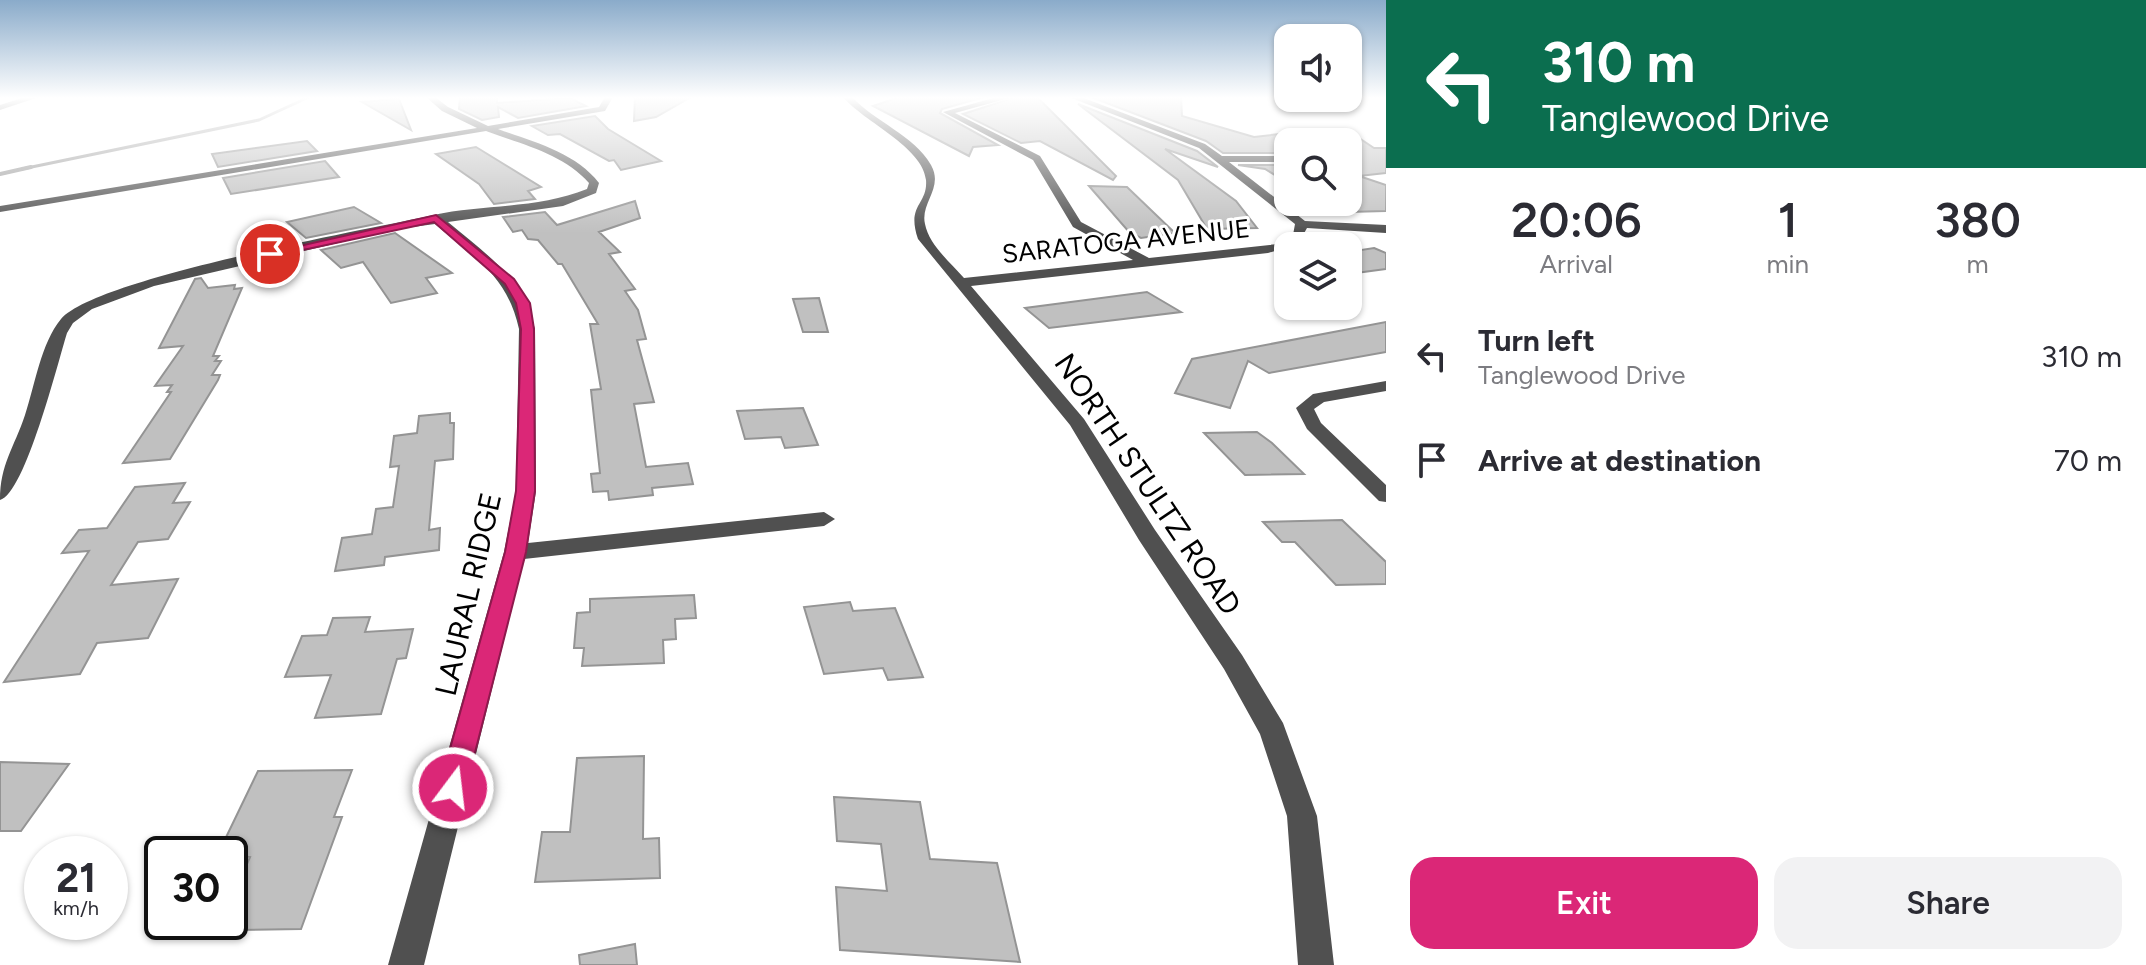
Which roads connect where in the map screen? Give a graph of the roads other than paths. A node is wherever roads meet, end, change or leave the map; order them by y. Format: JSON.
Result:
{"nodes":[{"id":1,"x":411,"y":142,"type":"edge"},
{"id":2,"x":521,"y":142,"type":"edge"},
{"id":3,"x":903,"y":142,"type":"edge"},
{"id":4,"x":1006,"y":142,"type":"edge"},
{"id":5,"x":1195,"y":142,"type":"edge"},
{"id":6,"x":1223,"y":159,"type":"junction"},
{"id":7,"x":1274,"y":159,"type":"edge"},
{"id":8,"x":0,"y":209,"type":"edge"},
{"id":9,"x":436,"y":218,"type":"junction"},
{"id":10,"x":1301,"y":224,"type":"junction"},
{"id":11,"x":1386,"y":229,"type":"edge"},
{"id":12,"x":1144,"y":261,"type":"junction"},
{"id":13,"x":960,"y":283,"type":"junction"},
{"id":14,"x":1386,"y":386,"type":"edge"},
{"id":15,"x":0,"y":494,"type":"edge"},
{"id":16,"x":1386,"y":496,"type":"edge"},
{"id":17,"x":824,"y":519,"type":"dead end"},
{"id":18,"x":515,"y":552,"type":"junction"},
{"id":19,"x":406,"y":965,"type":"edge"},
{"id":20,"x":1316,"y":965,"type":"edge"}],
"edges":[{"from":1,"to":8,"type":"street"},
{"from":2,"to":9,"type":"street"},
{"from":3,"to":13,"type":"street","name":"NORTH STULTZ ROAD"},
{"from":4,"to":12,"type":"street"},
{"from":5,"to":6,"type":"street"},
{"from":6,"to":7,"type":"street"},
{"from":6,"to":10,"type":"street"},
{"from":9,"to":15,"type":"street"},
{"from":9,"to":18,"type":"street","name":"LAURAL RIDGE"},
{"from":10,"to":11,"type":"street"},
{"from":10,"to":12,"type":"street","name":"SARATOGA AVENUE"},
{"from":12,"to":13,"type":"street","name":"SARATOGA AVENUE"},
{"from":13,"to":20,"type":"street","name":"NORTH STULTZ ROAD"},
{"from":14,"to":16,"type":"street"},
{"from":17,"to":18,"type":"street"},
{"from":18,"to":19,"type":"street","name":"LAURAL RIDGE"}]}
